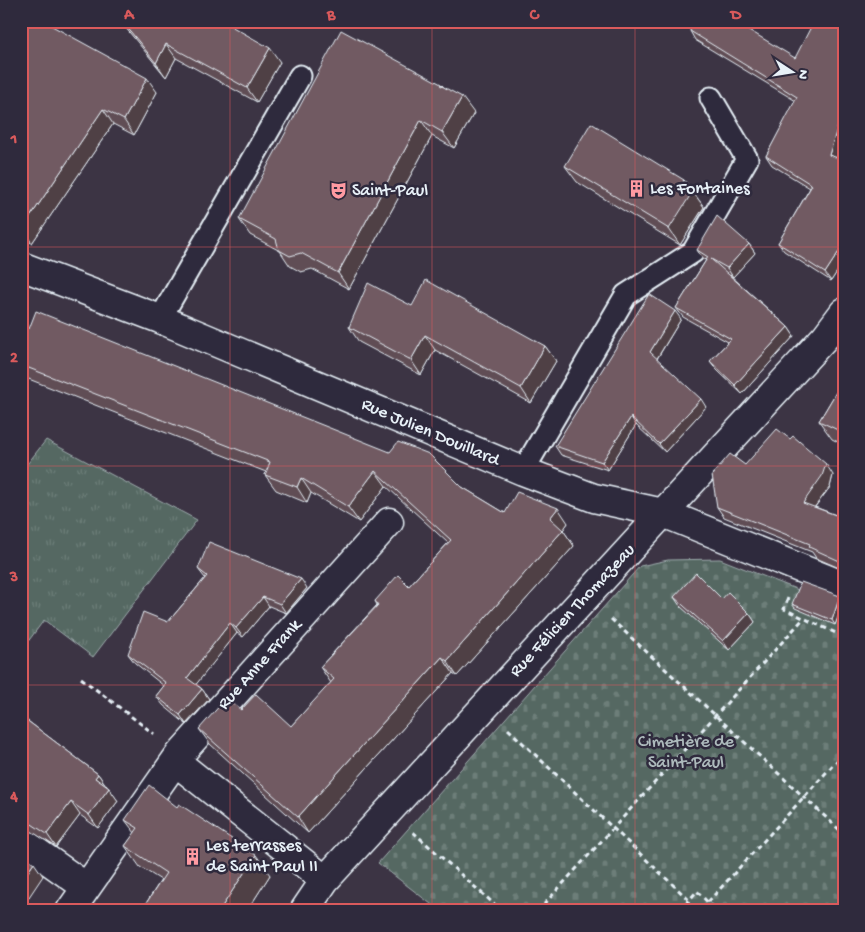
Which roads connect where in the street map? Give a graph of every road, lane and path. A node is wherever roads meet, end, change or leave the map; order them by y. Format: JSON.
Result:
{"nodes":[{"id":1,"x":300,"y":76,"type":"dead end"},
{"id":2,"x":711,"y":98,"type":"dead end"},
{"id":3,"x":21,"y":266,"type":"edge"},
{"id":4,"x":844,"y":312,"type":"edge"},
{"id":5,"x":160,"y":319,"type":"junction"},
{"id":6,"x":523,"y":471,"type":"junction"},
{"id":7,"x":663,"y":513,"type":"junction"},
{"id":8,"x":388,"y":522,"type":"dead end"},
{"id":9,"x":844,"y":586,"type":"edge"},
{"id":10,"x":790,"y":595,"type":"dead end"},
{"id":11,"x":608,"y":617,"type":"dead end"},
{"id":12,"x":804,"y":618,"type":"junction"},
{"id":13,"x":844,"y":640,"type":"edge"},
{"id":14,"x":81,"y":678,"type":"dead end"},
{"id":15,"x":716,"y":716,"type":"junction"},
{"id":16,"x":502,"y":723,"type":"dead end"},
{"id":17,"x":844,"y":753,"type":"edge"},
{"id":18,"x":177,"y":757,"type":"junction"},
{"id":19,"x":804,"y":797,"type":"junction"},
{"id":20,"x":613,"y":829,"type":"junction"},
{"id":21,"x":411,"y":831,"type":"dead end"},
{"id":22,"x":844,"y":834,"type":"edge"},
{"id":23,"x":21,"y":841,"type":"edge"},
{"id":24,"x":325,"y":880,"type":"junction"},
{"id":25,"x":86,"y":887,"type":"junction"},
{"id":26,"x":689,"y":900,"type":"junction"},
{"id":27,"x":708,"y":902,"type":"junction"},
{"id":28,"x":70,"y":911,"type":"edge"},
{"id":29,"x":304,"y":911,"type":"edge"},
{"id":30,"x":502,"y":911,"type":"edge"},
{"id":31,"x":538,"y":911,"type":"edge"},
{"id":32,"x":680,"y":911,"type":"edge"},
{"id":33,"x":716,"y":911,"type":"edge"}],
"edges":[{"from":1,"to":5,"type":"lane"},
{"from":2,"to":6,"type":"lane"},
{"from":3,"to":5,"type":"street","name":"Rue Julien Douillard"},
{"from":4,"to":7,"type":"street","name":"Rue Félicien Thomazeau"},
{"from":5,"to":6,"type":"street","name":"Rue Julien Douillard"},
{"from":6,"to":7,"type":"street","name":"Rue Julien Douillard"},
{"from":7,"to":9,"type":"street","name":"Rue Julien Douillard"},
{"from":7,"to":24,"type":"street","name":"Rue Félicien Thomazeau"},
{"from":8,"to":18,"type":"street","name":"Rue Anne Frank"},
{"from":10,"to":12,"type":"path"},
{"from":11,"to":15,"type":"path"},
{"from":12,"to":13,"type":"path"},
{"from":12,"to":15,"type":"path"},
{"from":14,"to":18,"type":"path"},
{"from":15,"to":19,"type":"path"},
{"from":15,"to":20,"type":"path"},
{"from":16,"to":20,"type":"path"},
{"from":17,"to":19,"type":"path"},
{"from":18,"to":24,"type":"street"},
{"from":18,"to":25,"type":"street","name":"Rue Anne Frank"},
{"from":19,"to":22,"type":"path"},
{"from":19,"to":27,"type":"path"},
{"from":20,"to":26,"type":"path"},
{"from":20,"to":31,"type":"path"},
{"from":21,"to":30,"type":"path"},
{"from":23,"to":25,"type":"street"},
{"from":24,"to":29,"type":"street","name":"Rue Félicien Thomazeau"},
{"from":25,"to":28,"type":"street","name":"Rue Anne Frank"},
{"from":26,"to":27,"type":"path"},
{"from":26,"to":32,"type":"path"},
{"from":27,"to":33,"type":"path"}]}
